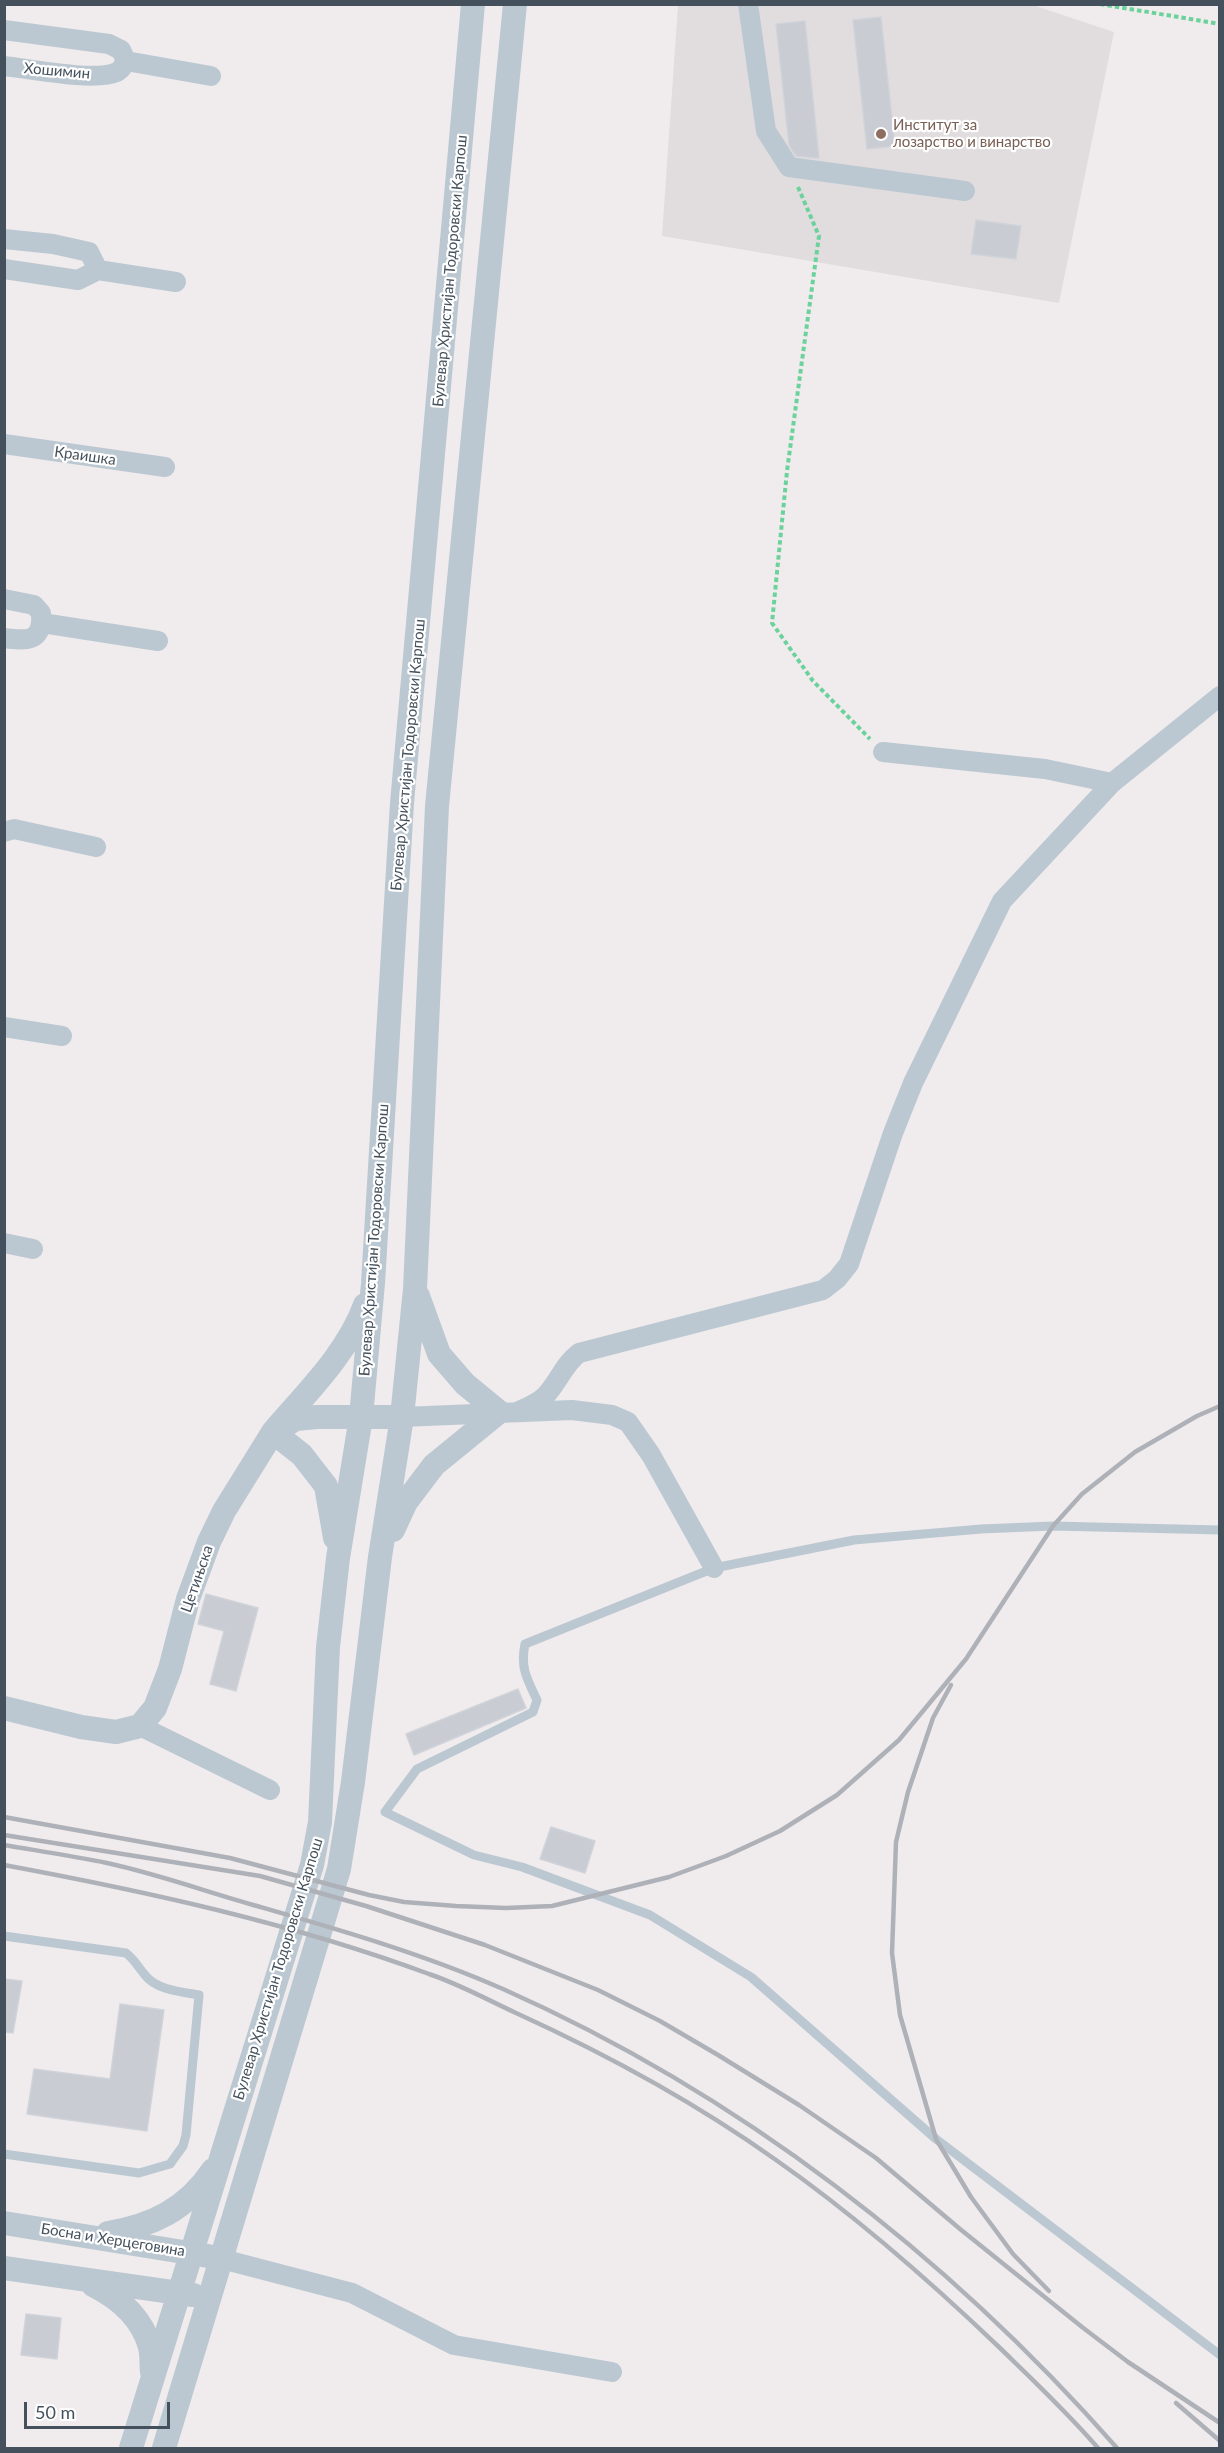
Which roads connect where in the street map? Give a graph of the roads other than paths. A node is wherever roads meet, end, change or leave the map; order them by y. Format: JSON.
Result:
{"nodes":[{"id":1,"x":748,"y":4,"type":"edge"},
{"id":2,"x":517,"y":8,"type":"edge"},
{"id":3,"x":470,"y":10,"type":"edge"},
{"id":4,"x":4,"y":30,"type":"edge"},
{"id":5,"x":126,"y":61,"type":"junction"},
{"id":6,"x":4,"y":66,"type":"edge"},
{"id":7,"x":211,"y":76,"type":"dead end"},
{"id":8,"x":965,"y":191,"type":"dead end"},
{"id":9,"x":4,"y":239,"type":"edge"},
{"id":10,"x":4,"y":269,"type":"edge"},
{"id":11,"x":98,"y":270,"type":"junction"},
{"id":12,"x":176,"y":282,"type":"dead end"},
{"id":13,"x":4,"y":444,"type":"edge"},
{"id":14,"x":165,"y":467,"type":"dead end"},
{"id":15,"x":4,"y":599,"type":"edge"},
{"id":16,"x":42,"y":623,"type":"junction"},
{"id":17,"x":4,"y":638,"type":"edge"},
{"id":18,"x":158,"y":641,"type":"dead end"},
{"id":19,"x":1220,"y":696,"type":"edge"},
{"id":20,"x":883,"y":752,"type":"road end"},
{"id":21,"x":1112,"y":783,"type":"junction"},
{"id":22,"x":8,"y":825,"type":"edge"},
{"id":23,"x":96,"y":847,"type":"dead end"},
{"id":24,"x":4,"y":1027,"type":"edge"},
{"id":25,"x":62,"y":1036,"type":"dead end"},
{"id":26,"x":4,"y":1243,"type":"edge"},
{"id":27,"x":33,"y":1249,"type":"dead end"},
{"id":28,"x":373,"y":1283,"type":"junction"},
{"id":29,"x":415,"y":1289,"type":"junction"},
{"id":30,"x":509,"y":1411,"type":"junction"},
{"id":31,"x":361,"y":1417,"type":"junction"},
{"id":32,"x":402,"y":1417,"type":"junction"},
{"id":33,"x":273,"y":1432,"type":"junction"},
{"id":34,"x":1220,"y":1530,"type":"edge"},
{"id":35,"x":380,"y":1557,"type":"junction"},
{"id":36,"x":338,"y":1558,"type":"junction"},
{"id":37,"x":714,"y":1568,"type":"junction"},
{"id":38,"x":4,"y":1708,"type":"edge"},
{"id":39,"x":140,"y":1726,"type":"junction"},
{"id":40,"x":270,"y":1790,"type":"dead end"},
{"id":41,"x":4,"y":1936,"type":"edge"},
{"id":42,"x":4,"y":2154,"type":"edge"},
{"id":43,"x":221,"y":2158,"type":"junction"},
{"id":44,"x":4,"y":2223,"type":"edge"},
{"id":45,"x":78,"y":2234,"type":"junction"},
{"id":46,"x":192,"y":2253,"type":"junction"},
{"id":47,"x":222,"y":2259,"type":"junction"},
{"id":48,"x":4,"y":2268,"type":"edge"},
{"id":49,"x":84,"y":2280,"type":"junction"},
{"id":50,"x":180,"y":2292,"type":"junction"},
{"id":51,"x":210,"y":2297,"type":"junction"},
{"id":52,"x":1220,"y":2355,"type":"edge"},
{"id":53,"x":612,"y":2372,"type":"dead end"},
{"id":54,"x":153,"y":2380,"type":"junction"},
{"id":55,"x":131,"y":2448,"type":"edge"},
{"id":56,"x":164,"y":2448,"type":"edge"}],
"edges":[{"from":1,"to":8,"type":"street"},
{"from":2,"to":29,"type":"street","name":"Булевар Христијан Тодоровски Карпош"},
{"from":3,"to":28,"type":"street","name":"Булевар Христијан Тодоровски Карпош"},
{"from":4,"to":5,"type":"street"},
{"from":5,"to":6,"type":"street","name":"Хошимин"},
{"from":5,"to":7,"type":"street"},
{"from":9,"to":11,"type":"street"},
{"from":10,"to":11,"type":"street"},
{"from":11,"to":12,"type":"street"},
{"from":13,"to":14,"type":"street","name":"Краишка"},
{"from":15,"to":16,"type":"street"},
{"from":16,"to":17,"type":"street"},
{"from":16,"to":18,"type":"street"},
{"from":19,"to":21,"type":"street"},
{"from":20,"to":21,"type":"street"},
{"from":21,"to":30,"type":"street"},
{"from":22,"to":23,"type":"street"},
{"from":24,"to":25,"type":"street"},
{"from":26,"to":27,"type":"street"},
{"from":28,"to":31,"type":"street","name":"Булевар Христијан Тодоровски Карпош"},
{"from":28,"to":33,"type":"street","name":"Цетињска"},
{"from":29,"to":30,"type":"street"},
{"from":29,"to":32,"type":"street","name":"Булевар Христијан Тодоровски Карпош"},
{"from":30,"to":32,"type":"street"},
{"from":30,"to":35,"type":"street"},
{"from":30,"to":37,"type":"street"},
{"from":31,"to":32,"type":"street"},
{"from":31,"to":33,"type":"street"},
{"from":31,"to":36,"type":"street","name":"Булевар Христијан Тодоровски Карпош"},
{"from":32,"to":35,"type":"street","name":"Булевар Христијан Тодоровски Карпош"},
{"from":33,"to":36,"type":"street"},
{"from":33,"to":39,"type":"street","name":"Цетињска"},
{"from":34,"to":37,"type":"lane"},
{"from":35,"to":47,"type":"street","name":"Булевар Христијан Тодоровски Карпош"},
{"from":36,"to":43,"type":"street","name":"Булевар Христијан Тодоровски Карпош"},
{"from":37,"to":52,"type":"lane"},
{"from":38,"to":39,"type":"street"},
{"from":39,"to":40,"type":"street"},
{"from":41,"to":42,"type":"lane"},
{"from":43,"to":45,"type":"street"},
{"from":43,"to":46,"type":"street","name":"Булевар Христијан Тодоровски Карпош"},
{"from":44,"to":45,"type":"street","name":"Босна и Херцеговина"},
{"from":45,"to":46,"type":"street","name":"Босна и Херцеговина"},
{"from":46,"to":47,"type":"street","name":"Босна и Херцеговина"},
{"from":46,"to":50,"type":"street","name":"Булевар Христијан Тодоровски Карпош"},
{"from":47,"to":51,"type":"street","name":"Булевар Христијан Тодоровски Карпош"},
{"from":47,"to":53,"type":"street"},
{"from":48,"to":49,"type":"street"},
{"from":49,"to":50,"type":"street"},
{"from":49,"to":54,"type":"street"},
{"from":50,"to":51,"type":"street"},
{"from":50,"to":54,"type":"street","name":"Булевар Христијан Тодоровски Карпош"},
{"from":51,"to":56,"type":"street","name":"Булевар Христијан Тодоровски Карпош"},
{"from":54,"to":55,"type":"street","name":"Булевар Христијан Тодоровски Карпош"}]}
